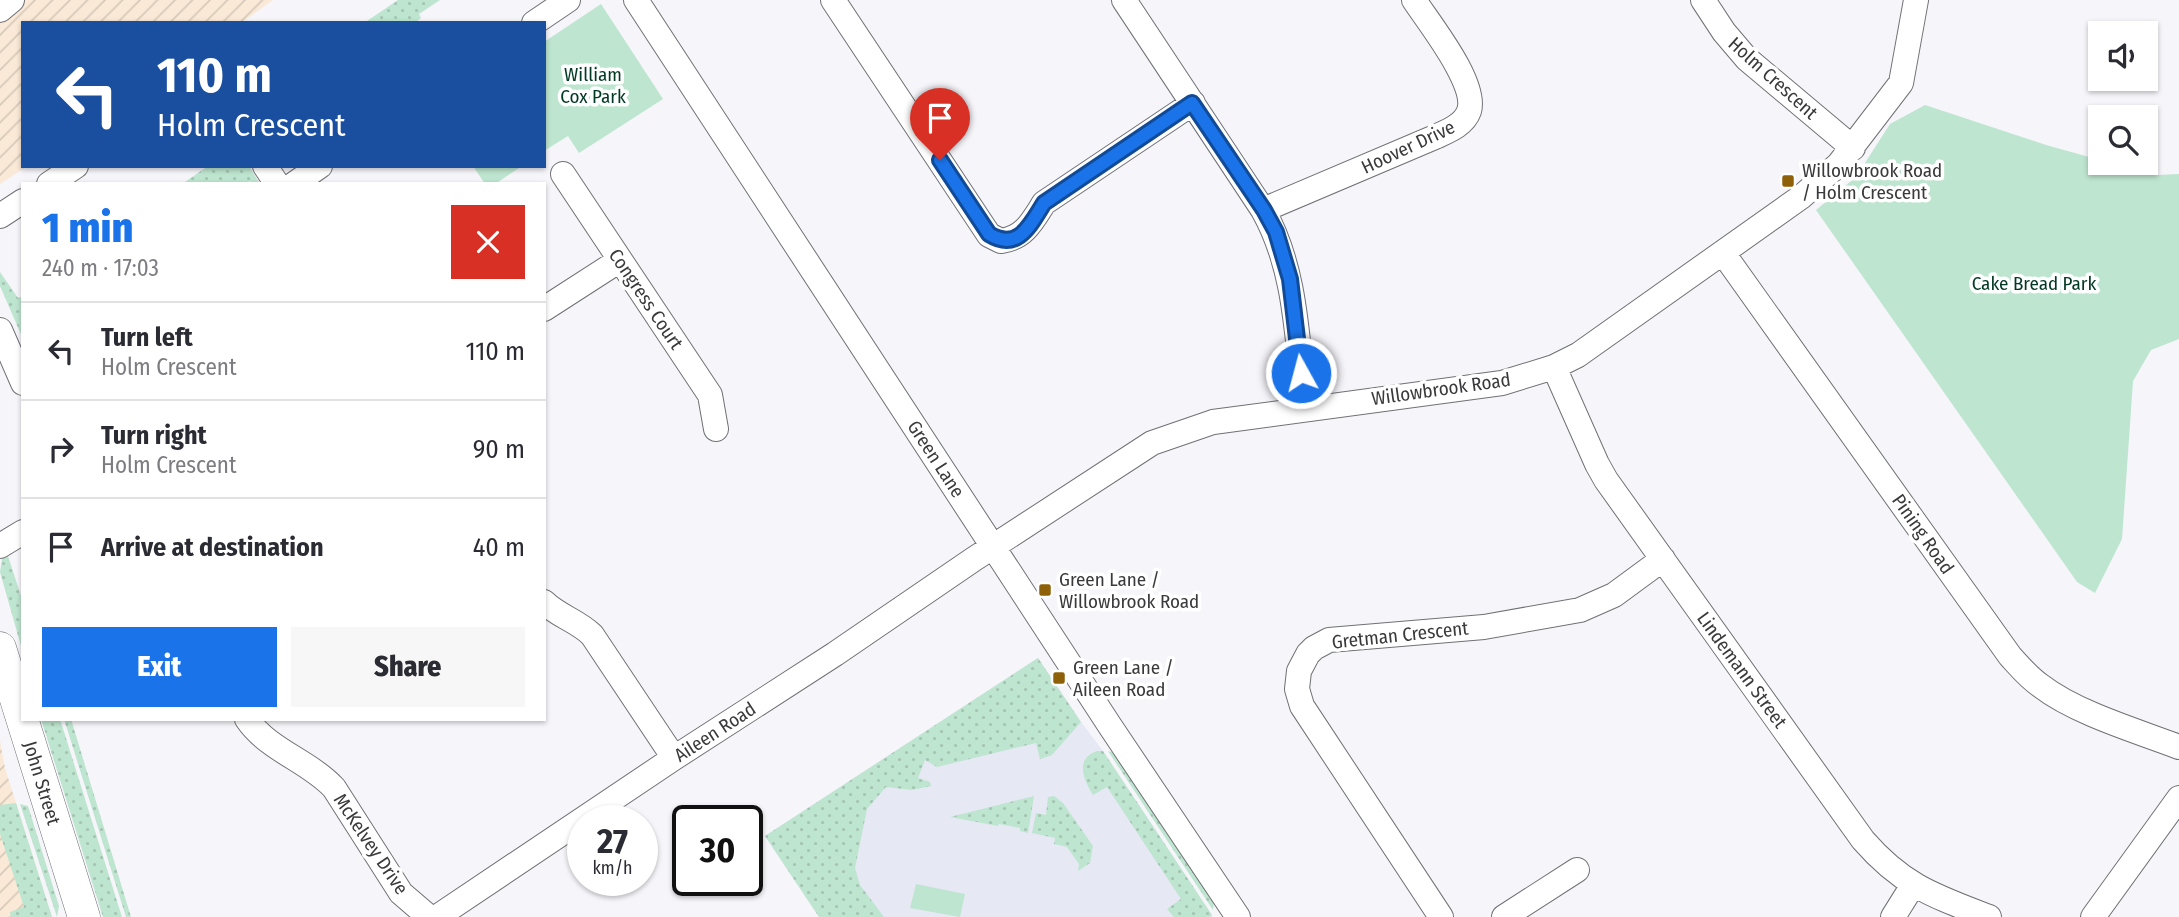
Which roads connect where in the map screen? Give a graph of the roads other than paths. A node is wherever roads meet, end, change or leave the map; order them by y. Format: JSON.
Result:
{"nodes":[{"id":1,"x":12,"y":0,"type":"edge"},
{"id":2,"x":568,"y":0,"type":"edge"},
{"id":3,"x":636,"y":0,"type":"edge"},
{"id":4,"x":833,"y":0,"type":"edge"},
{"id":5,"x":1124,"y":0,"type":"edge"},
{"id":6,"x":1414,"y":0,"type":"edge"},
{"id":7,"x":1703,"y":0,"type":"edge"},
{"id":8,"x":1916,"y":0,"type":"edge"},
{"id":9,"x":0,"y":9,"type":"edge"},
{"id":10,"x":537,"y":21,"type":"edge"},
{"id":11,"x":1192,"y":103,"type":"junction"},
{"id":12,"x":1853,"y":148,"type":"junction"},
{"id":13,"x":73,"y":168,"type":"edge"},
{"id":14,"x":317,"y":168,"type":"edge"},
{"id":15,"x":563,"y":174,"type":"dead end"},
{"id":16,"x":52,"y":182,"type":"edge"},
{"id":17,"x":297,"y":182,"type":"edge"},
{"id":18,"x":21,"y":202,"type":"edge"},
{"id":19,"x":1264,"y":210,"type":"junction"},
{"id":20,"x":0,"y":216,"type":"edge"},
{"id":21,"x":1723,"y":253,"type":"junction"},
{"id":22,"x":620,"y":260,"type":"junction"},
{"id":23,"x":546,"y":308,"type":"edge"},
{"id":24,"x":0,"y":330,"type":"edge"},
{"id":25,"x":1554,"y":367,"type":"junction"},
{"id":26,"x":21,"y":378,"type":"edge"},
{"id":27,"x":1305,"y":409,"type":"junction"},
{"id":28,"x":716,"y":429,"type":"dead end"},
{"id":29,"x":21,"y":533,"type":"edge"},
{"id":30,"x":0,"y":546,"type":"edge"},
{"id":31,"x":993,"y":547,"type":"junction"},
{"id":32,"x":1662,"y":559,"type":"junction"},
{"id":33,"x":546,"y":604,"type":"edge"},
{"id":34,"x":0,"y":648,"type":"edge"},
{"id":35,"x":21,"y":715,"type":"edge"},
{"id":36,"x":23,"y":721,"type":"edge"},
{"id":37,"x":249,"y":721,"type":"edge"},
{"id":38,"x":2179,"y":747,"type":"edge"},
{"id":39,"x":674,"y":758,"type":"junction"},
{"id":40,"x":2179,"y":798,"type":"edge"},
{"id":41,"x":1577,"y":870,"type":"dead end"},
{"id":42,"x":1913,"y":885,"type":"junction"},
{"id":43,"x":84,"y":917,"type":"edge"},
{"id":44,"x":429,"y":917,"type":"edge"},
{"id":45,"x":437,"y":917,"type":"edge"},
{"id":46,"x":1238,"y":917,"type":"edge"},
{"id":47,"x":1441,"y":917,"type":"edge"},
{"id":48,"x":1504,"y":917,"type":"edge"},
{"id":49,"x":1893,"y":917,"type":"edge"},
{"id":50,"x":1989,"y":917,"type":"edge"},
{"id":51,"x":2093,"y":917,"type":"edge"}],
"edges":[{"from":1,"to":9,"type":"street"},
{"from":2,"to":10,"type":"street"},
{"from":3,"to":31,"type":"street","name":"Green Lane"},
{"from":4,"to":11,"type":"street"},
{"from":5,"to":11,"type":"street"},
{"from":6,"to":19,"type":"street","name":"Hoover Drive"},
{"from":7,"to":12,"type":"street","name":"Holm Crescent"},
{"from":8,"to":12,"type":"street","name":"Willowbrook Road"},
{"from":11,"to":19,"type":"street"},
{"from":12,"to":21,"type":"street","name":"Willowbrook Road"},
{"from":13,"to":16,"type":"street"},
{"from":14,"to":17,"type":"street"},
{"from":15,"to":22,"type":"street","name":"Congress Court"},
{"from":18,"to":20,"type":"street"},
{"from":19,"to":27,"type":"street"},
{"from":21,"to":25,"type":"street","name":"Willowbrook Road"},
{"from":21,"to":38,"type":"street","name":"Pining Road"},
{"from":22,"to":23,"type":"street"},
{"from":22,"to":28,"type":"street","name":"Congress Court"},
{"from":24,"to":26,"type":"street"},
{"from":25,"to":27,"type":"street","name":"Willowbrook Road"},
{"from":25,"to":32,"type":"street","name":"Lindemann Street"},
{"from":27,"to":31,"type":"street","name":"Willowbrook Road"},
{"from":29,"to":30,"type":"street"},
{"from":31,"to":39,"type":"street","name":"Aileen Road"},
{"from":31,"to":46,"type":"street","name":"Green Lane"},
{"from":32,"to":42,"type":"street","name":"Lindemann Street"},
{"from":32,"to":47,"type":"street","name":"Gretman Crescent"},
{"from":33,"to":39,"type":"street"},
{"from":34,"to":35,"type":"main road","name":"John Street"},
{"from":36,"to":43,"type":"main road","name":"John Street"},
{"from":37,"to":44,"type":"street","name":"McKelvey Drive"},
{"from":39,"to":45,"type":"street","name":"Aileen Road"},
{"from":40,"to":51,"type":"street"},
{"from":41,"to":48,"type":"street"},
{"from":42,"to":49,"type":"street"},
{"from":42,"to":50,"type":"street","name":"Lindemann Street"}]}
